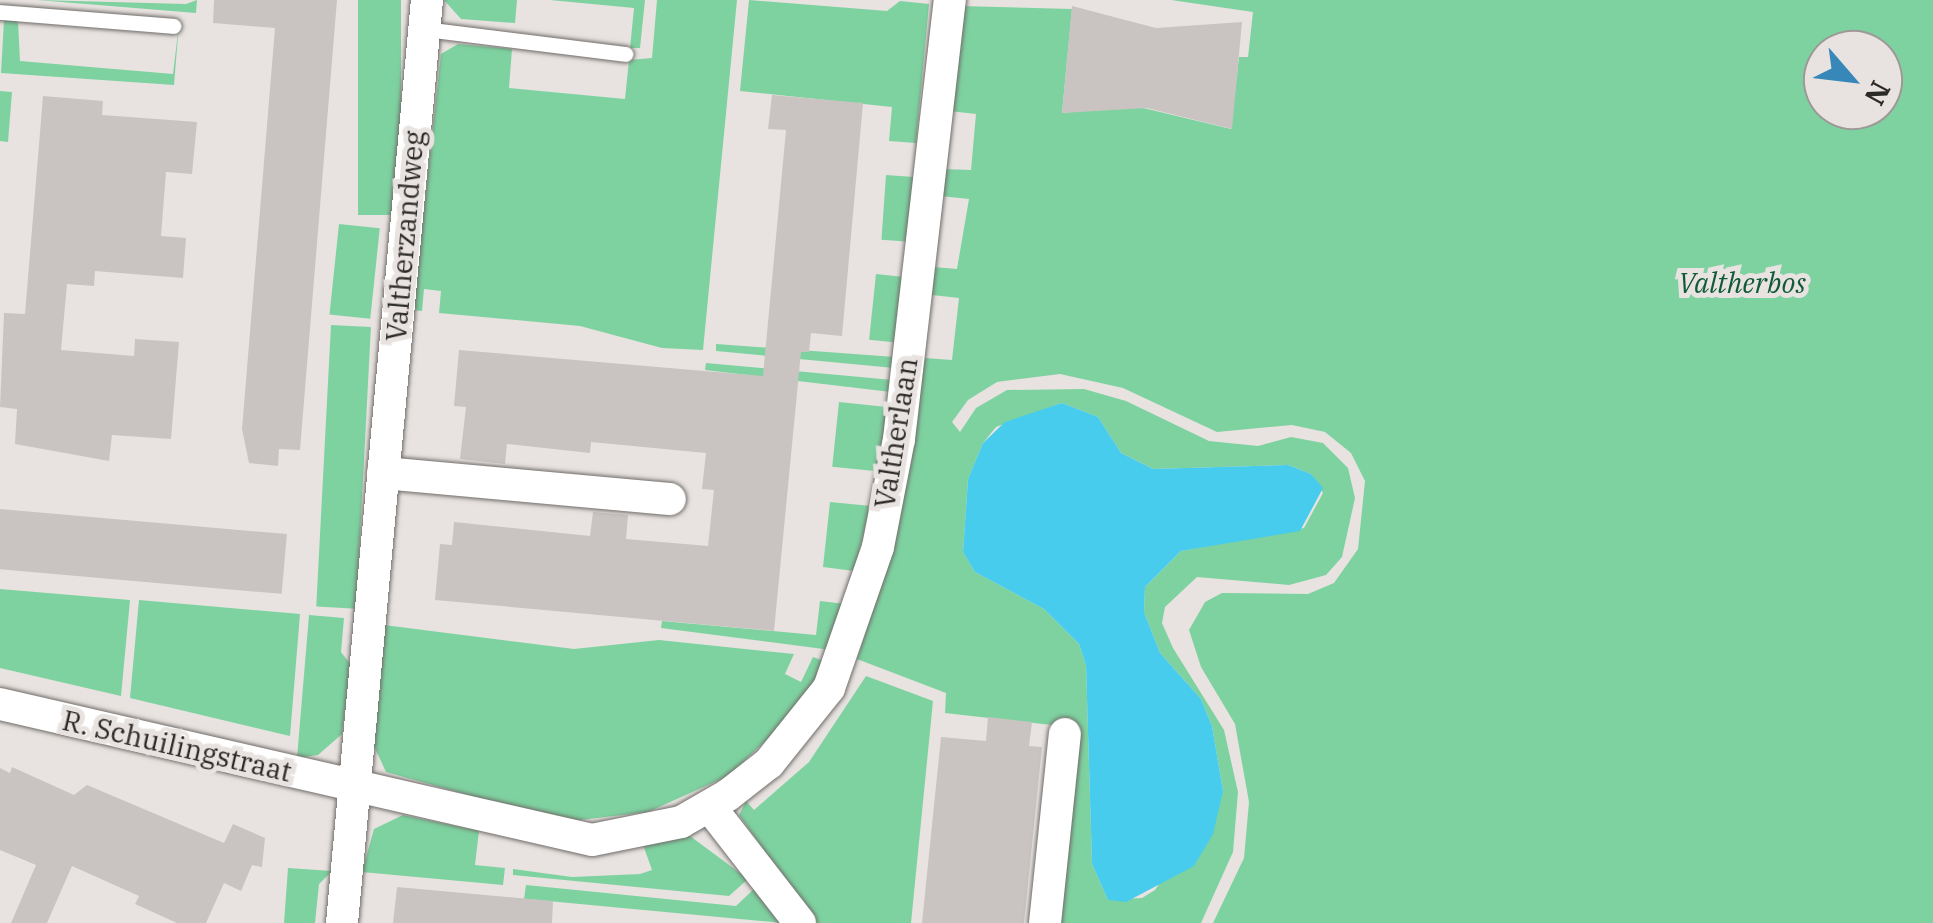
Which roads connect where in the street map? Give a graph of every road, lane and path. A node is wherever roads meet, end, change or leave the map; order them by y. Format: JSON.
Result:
{"nodes":[{"id":1,"x":950,"y":0,"type":"edge"},
{"id":2,"x":0,"y":12,"type":"edge"},
{"id":3,"x":426,"y":14,"type":"edge"},
{"id":4,"x":172,"y":26,"type":"dead end"},
{"id":5,"x":625,"y":54,"type":"dead end"},
{"id":6,"x":382,"y":473,"type":"junction"},
{"id":7,"x":670,"y":499,"type":"dead end"},
{"id":8,"x":0,"y":704,"type":"edge"},
{"id":9,"x":1064,"y":734,"type":"dead end"},
{"id":10,"x":354,"y":789,"type":"junction"},
{"id":11,"x":710,"y":807,"type":"junction"},
{"id":12,"x":342,"y":923,"type":"edge"},
{"id":13,"x":800,"y":923,"type":"edge"},
{"id":14,"x":1046,"y":923,"type":"edge"}],
"edges":[{"from":1,"to":11,"type":"street","name":"Valtherlaan"},
{"from":2,"to":4,"type":"lane"},
{"from":3,"to":5,"type":"lane"},
{"from":3,"to":6,"type":"street","name":"Valtherzandweg"},
{"from":6,"to":7,"type":"street"},
{"from":6,"to":10,"type":"street","name":"Valtherzandweg"},
{"from":8,"to":10,"type":"street","name":"R. Schuilingstraat"},
{"from":9,"to":14,"type":"street"},
{"from":10,"to":11,"type":"street","name":"Valtherlaan"},
{"from":10,"to":12,"type":"street","name":"Valtherzandweg"},
{"from":11,"to":13,"type":"street"}]}
